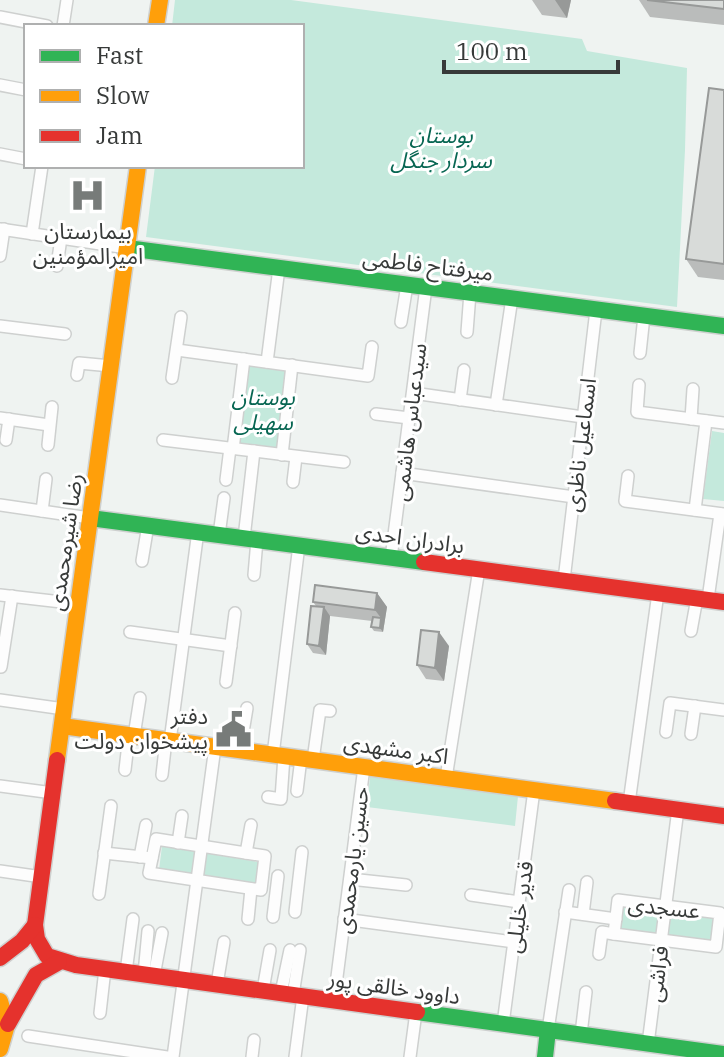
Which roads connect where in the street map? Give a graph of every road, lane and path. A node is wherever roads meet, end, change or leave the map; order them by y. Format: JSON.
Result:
{"nodes":[{"id":1,"x":67,"y":0,"type":"edge"},
{"id":2,"x":160,"y":0,"type":"edge"},
{"id":3,"x":0,"y":17,"type":"edge"},
{"id":4,"x":37,"y":24,"type":"edge"},
{"id":5,"x":63,"y":24,"type":"edge"},
{"id":6,"x":156,"y":24,"type":"edge"},
{"id":7,"x":0,"y":85,"type":"edge"},
{"id":8,"x":24,"y":90,"type":"edge"},
{"id":9,"x":0,"y":154,"type":"edge"},
{"id":10,"x":24,"y":159,"type":"edge"},
{"id":11,"x":42,"y":168,"type":"edge"},
{"id":12,"x":138,"y":168,"type":"edge"},
{"id":13,"x":2,"y":229,"type":"edge"},
{"id":14,"x":32,"y":234,"type":"junction"},
{"id":15,"x":61,"y":238,"type":"junction"},
{"id":16,"x":127,"y":248,"type":"junction"},
{"id":17,"x":0,"y":256,"type":"edge"},
{"id":18,"x":57,"y":266,"type":"dead end"},
{"id":19,"x":279,"y":268,"type":"junction"},
{"id":20,"x":407,"y":285,"type":"junction"},
{"id":21,"x":426,"y":287,"type":"junction"},
{"id":22,"x":470,"y":293,"type":"junction"},
{"id":23,"x":512,"y":298,"type":"junction"},
{"id":24,"x":596,"y":310,"type":"junction"},
{"id":25,"x":644,"y":316,"type":"junction"},
{"id":26,"x":181,"y":317,"type":"dead end"},
{"id":27,"x":401,"y":322,"type":"dead end"},
{"id":28,"x":0,"y":325,"type":"edge"},
{"id":29,"x":724,"y":326,"type":"edge"},
{"id":30,"x":467,"y":332,"type":"dead end"},
{"id":31,"x":65,"y":334,"type":"dead end"},
{"id":32,"x":372,"y":347,"type":"dead end"},
{"id":33,"x":177,"y":350,"type":"junction"},
{"id":34,"x":640,"y":353,"type":"dead end"},
{"id":35,"x":244,"y":359,"type":"junction"},
{"id":36,"x":267,"y":362,"type":"junction"},
{"id":37,"x":292,"y":365,"type":"junction"},
{"id":38,"x":111,"y":366,"type":"junction"},
{"id":39,"x":464,"y":370,"type":"dead end"},
{"id":40,"x":77,"y":375,"type":"dead end"},
{"id":41,"x":172,"y":378,"type":"dead end"},
{"id":42,"x":639,"y":385,"type":"dead end"},
{"id":43,"x":693,"y":389,"type":"dead end"},
{"id":44,"x":413,"y":393,"type":"junction"},
{"id":45,"x":460,"y":400,"type":"junction"},
{"id":46,"x":496,"y":405,"type":"junction"},
{"id":47,"x":52,"y":407,"type":"dead end"},
{"id":48,"x":376,"y":414,"type":"dead end"},
{"id":49,"x":583,"y":417,"type":"junction"},
{"id":50,"x":4,"y":418,"type":"edge"},
{"id":51,"x":409,"y":418,"type":"junction"},
{"id":52,"x":691,"y":419,"type":"junction"},
{"id":53,"x":706,"y":421,"type":"junction"},
{"id":54,"x":724,"y":423,"type":"edge"},
{"id":55,"x":49,"y":425,"type":"junction"},
{"id":56,"x":6,"y":440,"type":"dead end"},
{"id":57,"x":163,"y":440,"type":"dead end"},
{"id":58,"x":48,"y":445,"type":"dead end"},
{"id":59,"x":231,"y":448,"type":"junction"},
{"id":60,"x":254,"y":451,"type":"junction"},
{"id":61,"x":282,"y":455,"type":"junction"},
{"id":62,"x":296,"y":457,"type":"junction"},
{"id":63,"x":344,"y":462,"type":"dead end"},
{"id":64,"x":402,"y":473,"type":"junction"},
{"id":65,"x":628,"y":476,"type":"dead end"},
{"id":66,"x":46,"y":479,"type":"dead end"},
{"id":67,"x":226,"y":480,"type":"dead end"},
{"id":68,"x":293,"y":482,"type":"dead end"},
{"id":69,"x":574,"y":497,"type":"junction"},
{"id":70,"x":224,"y":498,"type":"dead end"},
{"id":71,"x":0,"y":505,"type":"edge"},
{"id":72,"x":695,"y":510,"type":"junction"},
{"id":73,"x":42,"y":511,"type":"junction"},
{"id":74,"x":722,"y":514,"type":"edge"},
{"id":75,"x":90,"y":518,"type":"junction"},
{"id":76,"x":148,"y":525,"type":"junction"},
{"id":77,"x":198,"y":531,"type":"junction"},
{"id":78,"x":219,"y":535,"type":"junction"},
{"id":79,"x":250,"y":539,"type":"junction"},
{"id":80,"x":299,"y":545,"type":"junction"},
{"id":81,"x":391,"y":558,"type":"junction"},
{"id":82,"x":142,"y":561,"type":"dead end"},
{"id":83,"x":479,"y":569,"type":"junction"},
{"id":84,"x":254,"y":575,"type":"dead end"},
{"id":85,"x":564,"y":580,"type":"junction"},
{"id":86,"x":658,"y":593,"type":"junction"},
{"id":87,"x":6,"y":596,"type":"edge"},
{"id":88,"x":710,"y":600,"type":"edge"},
{"id":89,"x":79,"y":604,"type":"junction"},
{"id":90,"x":235,"y":613,"type":"dead end"},
{"id":91,"x":691,"y":631,"type":"dead end"},
{"id":92,"x":130,"y":632,"type":"dead end"},
{"id":93,"x":184,"y":641,"type":"junction"},
{"id":94,"x":231,"y":646,"type":"junction"},
{"id":95,"x":1,"y":667,"type":"edge"},
{"id":96,"x":226,"y":682,"type":"dead end"},
{"id":97,"x":140,"y":698,"type":"dead end"},
{"id":98,"x":0,"y":700,"type":"edge"},
{"id":99,"x":695,"y":706,"type":"junction"},
{"id":100,"x":247,"y":708,"type":"dead end"},
{"id":101,"x":64,"y":709,"type":"junction"},
{"id":102,"x":321,"y":710,"type":"dead end"},
{"id":103,"x":724,"y":710,"type":"edge"},
{"id":104,"x":62,"y":726,"type":"junction"},
{"id":105,"x":666,"y":732,"type":"dead end"},
{"id":106,"x":691,"y":734,"type":"dead end"},
{"id":107,"x":131,"y":736,"type":"junction"},
{"id":108,"x":168,"y":741,"type":"junction"},
{"id":109,"x":215,"y":747,"type":"junction"},
{"id":110,"x":240,"y":750,"type":"junction"},
{"id":111,"x":293,"y":757,"type":"junction"},
{"id":112,"x":364,"y":767,"type":"junction"},
{"id":113,"x":125,"y":770,"type":"dead end"},
{"id":114,"x":162,"y":775,"type":"dead end"},
{"id":115,"x":446,"y":778,"type":"junction"},
{"id":116,"x":0,"y":786,"type":"edge"},
{"id":117,"x":534,"y":790,"type":"junction"},
{"id":118,"x":297,"y":791,"type":"dead end"},
{"id":119,"x":53,"y":793,"type":"junction"},
{"id":120,"x":268,"y":797,"type":"dead end"},
{"id":121,"x":629,"y":803,"type":"junction"},
{"id":122,"x":111,"y":806,"type":"dead end"},
{"id":123,"x":678,"y":809,"type":"junction"},
{"id":124,"x":182,"y":816,"type":"dead end"},
{"id":125,"x":724,"y":816,"type":"edge"},
{"id":126,"x":146,"y":825,"type":"dead end"},
{"id":127,"x":251,"y":825,"type":"dead end"},
{"id":128,"x":178,"y":843,"type":"junction"},
{"id":129,"x":202,"y":847,"type":"junction"},
{"id":130,"x":302,"y":852,"type":"dead end"},
{"id":131,"x":104,"y":853,"type":"junction"},
{"id":132,"x":246,"y":853,"type":"junction"},
{"id":133,"x":146,"y":858,"type":"junction"},
{"id":134,"x":0,"y":871,"type":"edge"},
{"id":135,"x":263,"y":874,"type":"junction"},
{"id":136,"x":278,"y":876,"type":"junction"},
{"id":137,"x":42,"y":877,"type":"junction"},
{"id":138,"x":298,"y":878,"type":"junction"},
{"id":139,"x":350,"y":879,"type":"junction"},
{"id":140,"x":197,"y":882,"type":"junction"},
{"id":141,"x":587,"y":882,"type":"dead end"},
{"id":142,"x":406,"y":885,"type":"dead end"},
{"id":143,"x":251,"y":889,"type":"junction"},
{"id":144,"x":569,"y":890,"type":"dead end"},
{"id":145,"x":99,"y":894,"type":"dead end"},
{"id":146,"x":471,"y":895,"type":"dead end"},
{"id":147,"x":519,"y":902,"type":"junction"},
{"id":148,"x":666,"y":906,"type":"junction"},
{"id":149,"x":295,"y":912,"type":"dead end"},
{"id":150,"x":565,"y":912,"type":"junction"},
{"id":151,"x":583,"y":914,"type":"junction"},
{"id":152,"x":273,"y":917,"type":"dead end"},
{"id":153,"x":133,"y":919,"type":"dead end"},
{"id":154,"x":248,"y":919,"type":"dead end"},
{"id":155,"x":344,"y":919,"type":"junction"},
{"id":156,"x":616,"y":919,"type":"junction"},
{"id":157,"x":35,"y":925,"type":"junction"},
{"id":158,"x":148,"y":931,"type":"dead end"},
{"id":159,"x":162,"y":933,"type":"dead end"},
{"id":160,"x":614,"y":934,"type":"junction"},
{"id":161,"x":721,"y":934,"type":"edge"},
{"id":162,"x":662,"y":940,"type":"junction"},
{"id":163,"x":224,"y":942,"type":"dead end"},
{"id":164,"x":514,"y":942,"type":"junction"},
{"id":165,"x":270,"y":950,"type":"dead end"},
{"id":166,"x":295,"y":950,"type":"dead end"},
{"id":167,"x":599,"y":954,"type":"dead end"},
{"id":168,"x":0,"y":958,"type":"edge"},
{"id":169,"x":59,"y":962,"type":"junction"},
{"id":170,"x":105,"y":969,"type":"junction"},
{"id":171,"x":126,"y":972,"type":"junction"},
{"id":172,"x":149,"y":975,"type":"junction"},
{"id":173,"x":184,"y":980,"type":"junction"},
{"id":174,"x":217,"y":984,"type":"junction"},
{"id":175,"x":263,"y":990,"type":"junction"},
{"id":176,"x":586,"y":992,"type":"dead end"},
{"id":177,"x":292,"y":995,"type":"junction"},
{"id":178,"x":334,"y":1000,"type":"junction"},
{"id":179,"x":0,"y":1001,"type":"edge"},
{"id":180,"x":416,"y":1012,"type":"junction"},
{"id":181,"x":100,"y":1013,"type":"dead end"},
{"id":182,"x":503,"y":1024,"type":"junction"},
{"id":183,"x":548,"y":1030,"type":"junction"},
{"id":184,"x":581,"y":1034,"type":"junction"},
{"id":185,"x":28,"y":1036,"type":"dead end"},
{"id":186,"x":254,"y":1040,"type":"dead end"},
{"id":187,"x":5,"y":1043,"type":"edge"},
{"id":188,"x":648,"y":1044,"type":"junction"},
{"id":189,"x":115,"y":1053,"type":"edge"},
{"id":190,"x":724,"y":1054,"type":"edge"},
{"id":191,"x":170,"y":1057,"type":"edge"},
{"id":192,"x":252,"y":1057,"type":"edge"},
{"id":193,"x":295,"y":1057,"type":"edge"},
{"id":194,"x":410,"y":1057,"type":"edge"},
{"id":195,"x":545,"y":1057,"type":"edge"}],
"edges":[{"from":1,"to":5,"type":"street"},
{"from":2,"to":6,"type":"street"},
{"from":3,"to":4,"type":"street"},
{"from":7,"to":8,"type":"street"},
{"from":9,"to":10,"type":"street"},
{"from":11,"to":14,"type":"street"},
{"from":12,"to":16,"type":"street","name":"رضا شیرمحمدی"},
{"from":13,"to":14,"type":"street"},
{"from":13,"to":17,"type":"street"},
{"from":14,"to":15,"type":"street"},
{"from":15,"to":16,"type":"street"},
{"from":15,"to":18,"type":"street"},
{"from":16,"to":19,"type":"street","name":"میرفتاح فاطمی"},
{"from":16,"to":38,"type":"street","name":"رضا شیرمحمدی"},
{"from":19,"to":20,"type":"street","name":"میرفتاح فاطمی"},
{"from":19,"to":36,"type":"street"},
{"from":20,"to":21,"type":"street","name":"میرفتاح فاطمی"},
{"from":20,"to":27,"type":"street"},
{"from":21,"to":22,"type":"street","name":"میرفتاح فاطمی"},
{"from":21,"to":44,"type":"street","name":"سیدعباس هاشمی"},
{"from":22,"to":23,"type":"street","name":"میرفتاح فاطمی"},
{"from":22,"to":30,"type":"street"},
{"from":23,"to":24,"type":"street","name":"میرفتاح فاطمی"},
{"from":23,"to":46,"type":"street"},
{"from":24,"to":25,"type":"street","name":"میرفتاح فاطمی"},
{"from":24,"to":49,"type":"street","name":"اسماعیل ناظری"},
{"from":25,"to":29,"type":"street","name":"میرفتاح فاطمی"},
{"from":25,"to":34,"type":"street"},
{"from":26,"to":33,"type":"street"},
{"from":28,"to":31,"type":"street"},
{"from":32,"to":37,"type":"street"},
{"from":33,"to":35,"type":"street"},
{"from":33,"to":41,"type":"street"},
{"from":35,"to":36,"type":"street"},
{"from":35,"to":59,"type":"street"},
{"from":36,"to":37,"type":"street"},
{"from":37,"to":61,"type":"street"},
{"from":38,"to":40,"type":"street"},
{"from":38,"to":75,"type":"street","name":"رضا شیرمحمدی"},
{"from":39,"to":45,"type":"street"},
{"from":42,"to":52,"type":"street"},
{"from":43,"to":52,"type":"street"},
{"from":44,"to":45,"type":"street"},
{"from":44,"to":51,"type":"street","name":"سیدعباس هاشمی"},
{"from":45,"to":46,"type":"street"},
{"from":46,"to":49,"type":"street"},
{"from":47,"to":55,"type":"street"},
{"from":48,"to":51,"type":"street"},
{"from":49,"to":69,"type":"street","name":"اسماعیل ناظری"},
{"from":50,"to":55,"type":"street"},
{"from":50,"to":56,"type":"street"},
{"from":51,"to":64,"type":"street","name":"سیدعباس هاشمی"},
{"from":52,"to":53,"type":"street"},
{"from":53,"to":54,"type":"street"},
{"from":53,"to":72,"type":"street"},
{"from":55,"to":58,"type":"street"},
{"from":57,"to":59,"type":"street"},
{"from":59,"to":60,"type":"street"},
{"from":59,"to":67,"type":"street"},
{"from":60,"to":61,"type":"street"},
{"from":60,"to":79,"type":"street"},
{"from":61,"to":62,"type":"street"},
{"from":62,"to":63,"type":"street"},
{"from":62,"to":68,"type":"street"},
{"from":64,"to":69,"type":"street"},
{"from":64,"to":81,"type":"street","name":"سیدعباس هاشمی"},
{"from":65,"to":72,"type":"street"},
{"from":66,"to":73,"type":"street"},
{"from":69,"to":85,"type":"street","name":"اسماعیل ناظری"},
{"from":70,"to":78,"type":"street"},
{"from":71,"to":73,"type":"street"},
{"from":72,"to":74,"type":"street"},
{"from":73,"to":75,"type":"street"},
{"from":74,"to":88,"type":"street"},
{"from":75,"to":76,"type":"street","name":"برادران احدی"},
{"from":75,"to":89,"type":"street","name":"رضا شیرمحمدی"},
{"from":76,"to":77,"type":"street","name":"برادران احدی"},
{"from":76,"to":82,"type":"street"},
{"from":77,"to":78,"type":"street","name":"برادران احدی"},
{"from":77,"to":93,"type":"street"},
{"from":78,"to":79,"type":"street","name":"برادران احدی"},
{"from":79,"to":80,"type":"street","name":"برادران احدی"},
{"from":79,"to":84,"type":"street"},
{"from":80,"to":81,"type":"street","name":"برادران احدی"},
{"from":80,"to":111,"type":"street"},
{"from":81,"to":83,"type":"street","name":"برادران احدی"},
{"from":83,"to":85,"type":"street","name":"برادران احدی"},
{"from":83,"to":115,"type":"street"},
{"from":85,"to":86,"type":"street","name":"برادران احدی"},
{"from":86,"to":88,"type":"street","name":"برادران احدی"},
{"from":86,"to":121,"type":"street"},
{"from":87,"to":89,"type":"street"},
{"from":87,"to":95,"type":"street"},
{"from":88,"to":91,"type":"street"},
{"from":89,"to":101,"type":"street","name":"رضا شیرمحمدی"},
{"from":90,"to":94,"type":"street"},
{"from":92,"to":93,"type":"street"},
{"from":93,"to":94,"type":"street"},
{"from":93,"to":108,"type":"street"},
{"from":94,"to":96,"type":"street"},
{"from":97,"to":107,"type":"street"},
{"from":98,"to":101,"type":"street"},
{"from":99,"to":103,"type":"street"},
{"from":99,"to":105,"type":"street"},
{"from":99,"to":106,"type":"street"},
{"from":100,"to":110,"type":"street"},
{"from":101,"to":104,"type":"street","name":"رضا شیرمحمدی"},
{"from":102,"to":111,"type":"street"},
{"from":104,"to":107,"type":"street","name":"اکبر مشهدی"},
{"from":104,"to":119,"type":"street","name":"رضا شیرمحمدی"},
{"from":107,"to":108,"type":"street","name":"اکبر مشهدی"},
{"from":107,"to":113,"type":"street"},
{"from":108,"to":109,"type":"street","name":"اکبر مشهدی"},
{"from":108,"to":114,"type":"street"},
{"from":109,"to":110,"type":"street","name":"اکبر مشهدی"},
{"from":109,"to":129,"type":"street"},
{"from":110,"to":111,"type":"street","name":"اکبر مشهدی"},
{"from":111,"to":112,"type":"street","name":"اکبر مشهدی"},
{"from":111,"to":118,"type":"street"},
{"from":111,"to":120,"type":"street"},
{"from":112,"to":115,"type":"street","name":"اکبر مشهدی"},
{"from":112,"to":139,"type":"street","name":"حسین یارمحمدی"},
{"from":115,"to":117,"type":"street","name":"اکبر مشهدی"},
{"from":116,"to":119,"type":"street"},
{"from":117,"to":121,"type":"street","name":"اکبر مشهدی"},
{"from":117,"to":147,"type":"street","name":"قدیر خلیلی"},
{"from":119,"to":137,"type":"street","name":"رضا شیرمحمدی"},
{"from":121,"to":123,"type":"street","name":"اکبر مشهدی"},
{"from":122,"to":131,"type":"street"},
{"from":123,"to":125,"type":"street","name":"اکبر مشهدی"},
{"from":123,"to":148,"type":"street","name":"فراشی"},
{"from":124,"to":128,"type":"street"},
{"from":126,"to":133,"type":"street"},
{"from":127,"to":132,"type":"street"},
{"from":128,"to":129,"type":"street"},
{"from":128,"to":133,"type":"street"},
{"from":129,"to":132,"type":"street"},
{"from":129,"to":140,"type":"street"},
{"from":130,"to":138,"type":"street"},
{"from":131,"to":133,"type":"street"},
{"from":131,"to":145,"type":"street"},
{"from":132,"to":135,"type":"street"},
{"from":133,"to":140,"type":"street"},
{"from":134,"to":137,"type":"street"},
{"from":135,"to":136,"type":"street"},
{"from":135,"to":143,"type":"street"},
{"from":136,"to":138,"type":"street"},
{"from":136,"to":152,"type":"street"},
{"from":137,"to":157,"type":"street","name":"رضا شیرمحمدی"},
{"from":138,"to":149,"type":"street"},
{"from":139,"to":142,"type":"street"},
{"from":139,"to":155,"type":"street","name":"حسین یارمحمدی"},
{"from":140,"to":143,"type":"street"},
{"from":140,"to":173,"type":"street"},
{"from":141,"to":151,"type":"street"},
{"from":143,"to":154,"type":"street"},
{"from":144,"to":150,"type":"street"},
{"from":146,"to":147,"type":"street"},
{"from":147,"to":164,"type":"street","name":"قدیر خلیلی"},
{"from":148,"to":156,"type":"street","name":"عسجدی"},
{"from":148,"to":161,"type":"street","name":"عسجدی"},
{"from":148,"to":162,"type":"street","name":"فراشی"},
{"from":150,"to":151,"type":"street","name":"عسجدی"},
{"from":150,"to":183,"type":"street"},
{"from":151,"to":156,"type":"street","name":"عسجدی"},
{"from":153,"to":171,"type":"street"},
{"from":155,"to":164,"type":"street"},
{"from":155,"to":178,"type":"street","name":"حسین یارمحمدی"},
{"from":156,"to":160,"type":"street","name":"عسجدی"},
{"from":157,"to":168,"type":"street"},
{"from":157,"to":169,"type":"street"},
{"from":158,"to":172,"type":"street"},
{"from":159,"to":172,"type":"street"},
{"from":160,"to":162,"type":"street","name":"عسجدی"},
{"from":160,"to":167,"type":"street"},
{"from":161,"to":162,"type":"street","name":"عسجدی"},
{"from":162,"to":188,"type":"street","name":"فراشی"},
{"from":163,"to":174,"type":"street"},
{"from":164,"to":182,"type":"street","name":"قدیر خلیلی"},
{"from":165,"to":175,"type":"street"},
{"from":166,"to":177,"type":"street"},
{"from":169,"to":170,"type":"street","name":"داوود خالقی پور"},
{"from":169,"to":187,"type":"street"},
{"from":170,"to":171,"type":"street","name":"داوود خالقی پور"},
{"from":170,"to":181,"type":"street"},
{"from":171,"to":172,"type":"street","name":"داوود خالقی پور"},
{"from":172,"to":173,"type":"street","name":"داوود خالقی پور"},
{"from":173,"to":174,"type":"street","name":"داوود خالقی پور"},
{"from":173,"to":191,"type":"street"},
{"from":174,"to":175,"type":"street","name":"داوود خالقی پور"},
{"from":175,"to":177,"type":"street","name":"داوود خالقی پور"},
{"from":176,"to":184,"type":"street"},
{"from":177,"to":178,"type":"street","name":"داوود خالقی پور"},
{"from":177,"to":193,"type":"street"},
{"from":178,"to":180,"type":"street","name":"داوود خالقی پور"},
{"from":179,"to":187,"type":"street"},
{"from":180,"to":182,"type":"street","name":"داوود خالقی پور"},
{"from":180,"to":194,"type":"street"},
{"from":182,"to":183,"type":"street","name":"داوود خالقی پور"},
{"from":183,"to":184,"type":"street","name":"داوود خالقی پور"},
{"from":183,"to":195,"type":"street"},
{"from":184,"to":188,"type":"street","name":"داوود خالقی پور"},
{"from":185,"to":189,"type":"street"},
{"from":186,"to":192,"type":"street"},
{"from":188,"to":190,"type":"street","name":"داوود خالقی پور"},
{"from":189,"to":191,"type":"street"}]}
